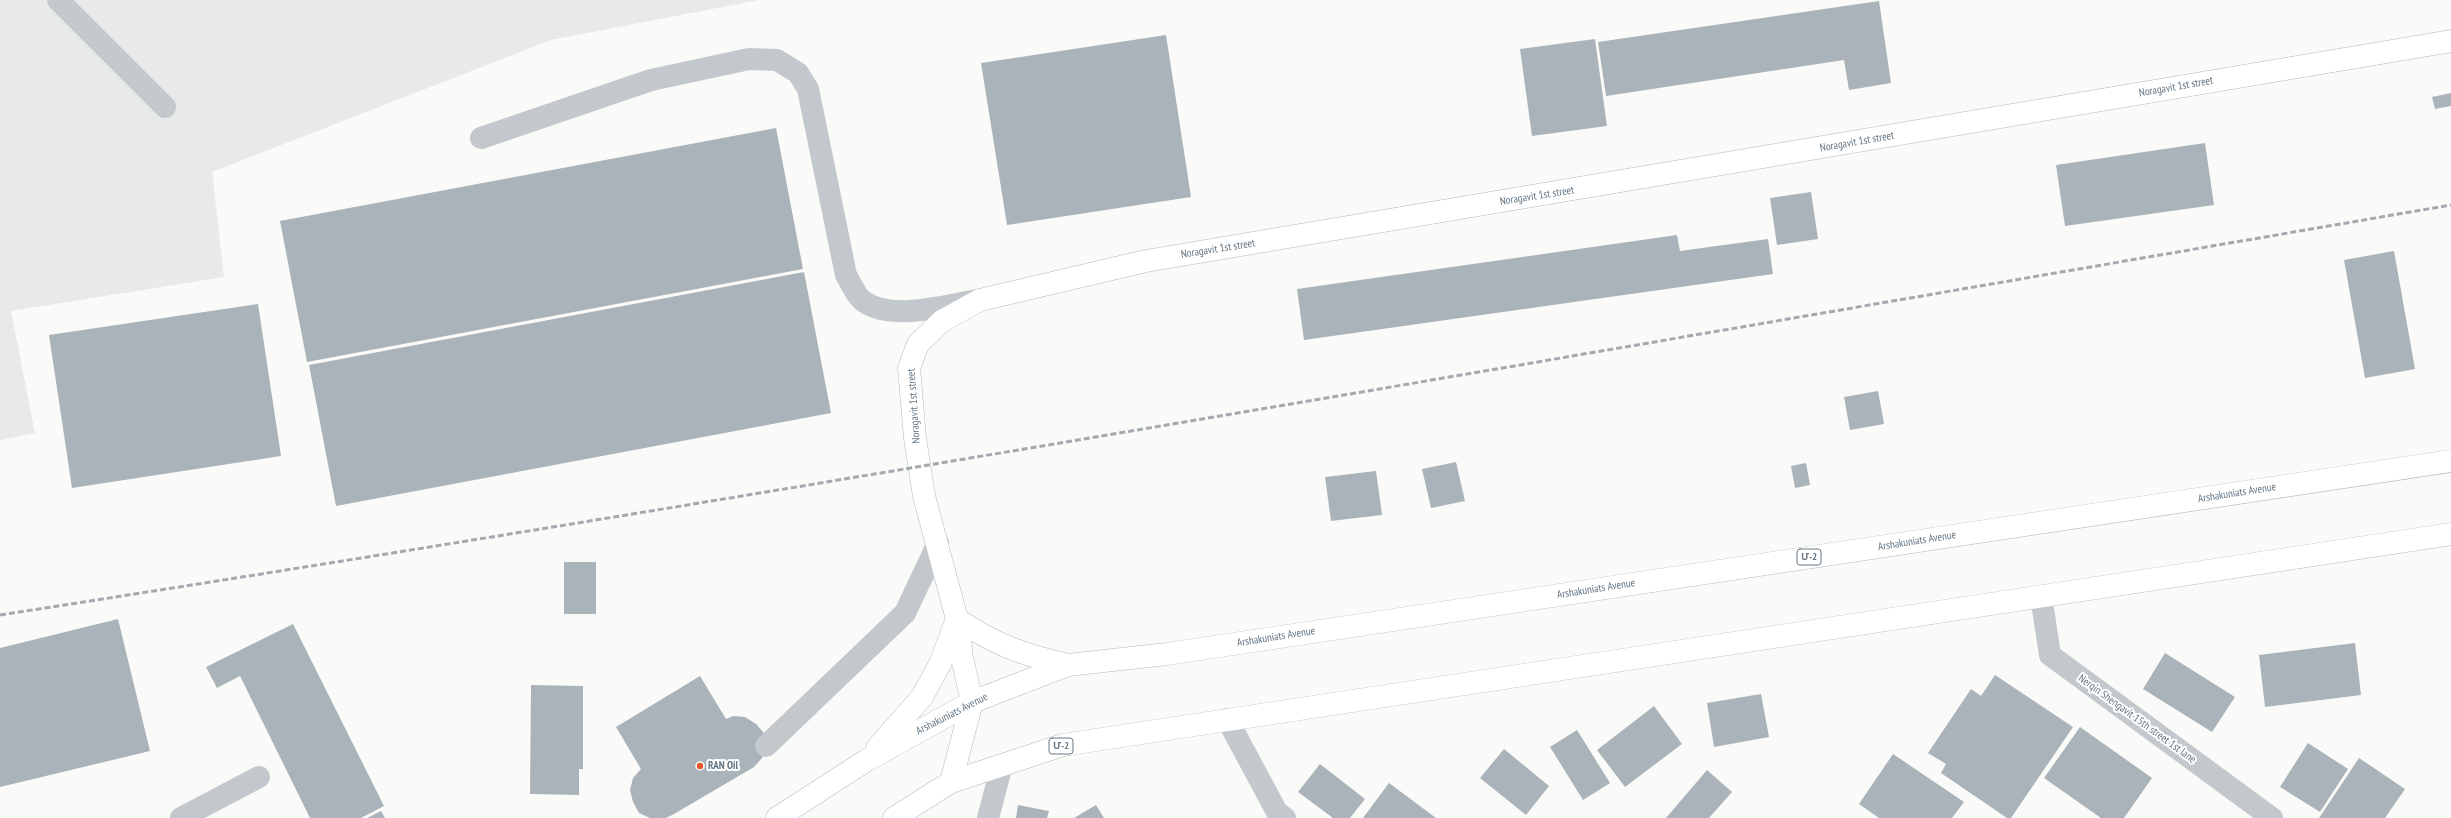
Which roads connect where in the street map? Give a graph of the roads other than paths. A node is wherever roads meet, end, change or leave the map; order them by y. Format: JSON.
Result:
{"nodes":[{"id":1,"x":58,"y":0,"type":"edge"},
{"id":2,"x":2451,"y":41,"type":"edge"},
{"id":3,"x":165,"y":106,"type":"dead end"},
{"id":4,"x":481,"y":138,"type":"dead end"},
{"id":5,"x":980,"y":300,"type":"junction"},
{"id":6,"x":2451,"y":461,"type":"edge"},
{"id":7,"x":2451,"y":534,"type":"edge"},
{"id":8,"x":938,"y":543,"type":"junction"},
{"id":9,"x":2041,"y":596,"type":"junction"},
{"id":10,"x":958,"y":620,"type":"junction"},
{"id":11,"x":1068,"y":665,"type":"junction"},
{"id":12,"x":972,"y":702,"type":"junction"},
{"id":13,"x":1227,"y":719,"type":"junction"},
{"id":14,"x":766,"y":746,"type":"dead end"},
{"id":15,"x":867,"y":760,"type":"junction"},
{"id":16,"x":1002,"y":765,"type":"junction"},
{"id":17,"x":259,"y":777,"type":"dead end"},
{"id":18,"x":951,"y":782,"type":"junction"},
{"id":19,"x":181,"y":818,"type":"edge"},
{"id":20,"x":777,"y":818,"type":"edge"},
{"id":21,"x":894,"y":818,"type":"edge"},
{"id":22,"x":988,"y":818,"type":"edge"},
{"id":23,"x":1285,"y":818,"type":"edge"},
{"id":24,"x":2272,"y":818,"type":"edge"}],
"edges":[{"from":1,"to":3,"type":"street"},
{"from":2,"to":5,"type":"main road","name":"Noragavit 1st street"},
{"from":4,"to":5,"type":"street"},
{"from":5,"to":8,"type":"main road","name":"Noragavit 1st street"},
{"from":6,"to":11,"type":"main road","name":"Arshakuniats Avenue","number":"Մ-2"},
{"from":7,"to":9,"type":"main road","number":"Մ-2"},
{"from":8,"to":10,"type":"main road","name":"Noragavit 1st street"},
{"from":8,"to":14,"type":"street"},
{"from":9,"to":13,"type":"main road","number":"Մ-2"},
{"from":9,"to":24,"type":"street","name":"Nerqin Shengavit 15th street 1st lane"},
{"from":10,"to":11,"type":"main road"},
{"from":10,"to":12,"type":"main road","name":"Noragavit 1st street"},
{"from":10,"to":15,"type":"main road"},
{"from":11,"to":12,"type":"main road","name":"Arshakuniats Avenue","number":"Մ-2"},
{"from":12,"to":15,"type":"main road","name":"Arshakuniats Avenue","number":"Մ-2"},
{"from":12,"to":18,"type":"main road"},
{"from":13,"to":16,"type":"main road","number":"Մ-2"},
{"from":13,"to":23,"type":"street"},
{"from":15,"to":20,"type":"main road","name":"Arshakuniats Avenue","number":"Մ-2"},
{"from":16,"to":18,"type":"main road","number":"Մ-2"},
{"from":16,"to":22,"type":"street"},
{"from":17,"to":19,"type":"street"},
{"from":18,"to":21,"type":"main road","number":"Մ-2"}]}
